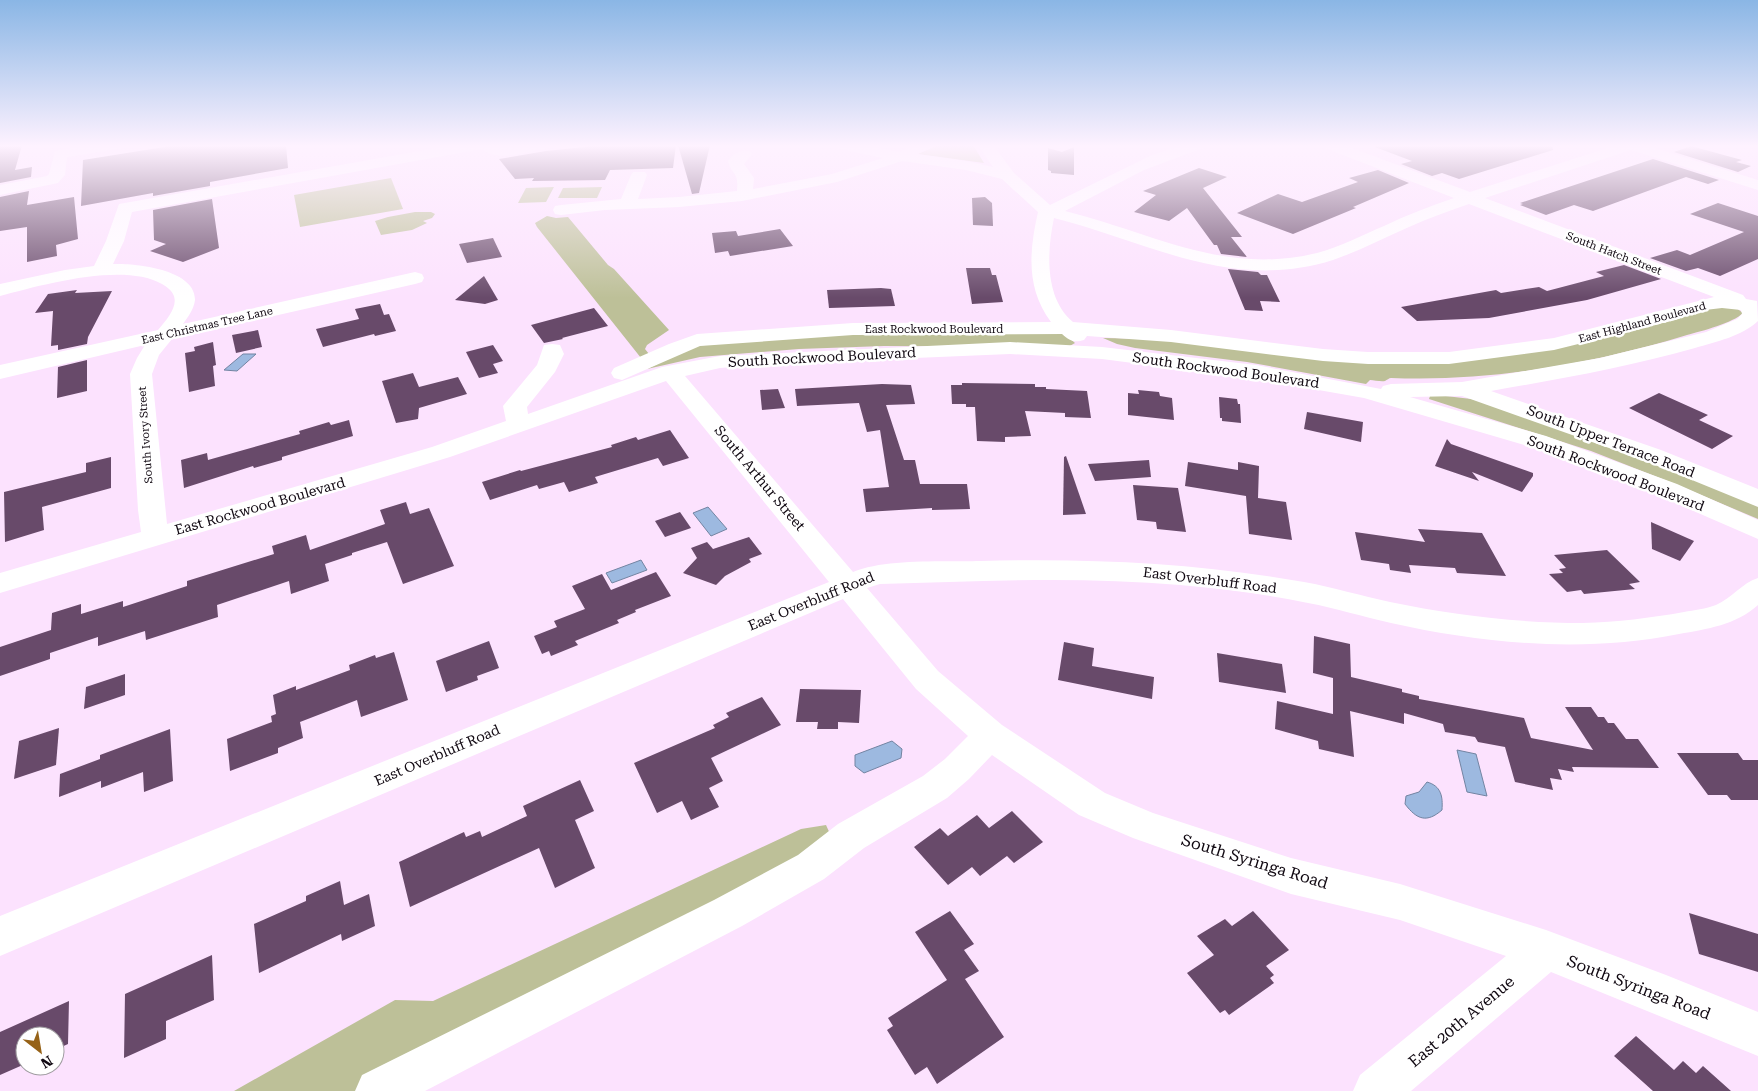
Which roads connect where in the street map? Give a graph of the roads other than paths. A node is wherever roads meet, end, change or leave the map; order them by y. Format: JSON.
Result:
{"nodes":[{"id":1,"x":193,"y":196,"type":"edge"},
{"id":2,"x":631,"y":196,"type":"edge"},
{"id":3,"x":734,"y":196,"type":"edge"},
{"id":4,"x":1030,"y":196,"type":"edge"},
{"id":5,"x":1085,"y":196,"type":"edge"},
{"id":6,"x":1464,"y":196,"type":"edge"},
{"id":7,"x":1476,"y":196,"type":"edge"},
{"id":8,"x":1470,"y":198,"type":"junction"},
{"id":9,"x":627,"y":205,"type":"junction"},
{"id":10,"x":561,"y":210,"type":"dead end"},
{"id":11,"x":1047,"y":211,"type":"junction"},
{"id":12,"x":101,"y":270,"type":"junction"},
{"id":13,"x":415,"y":278,"type":"dead end"},
{"id":14,"x":0,"y":290,"type":"edge"},
{"id":15,"x":1755,"y":304,"type":"edge"},
{"id":16,"x":1066,"y":328,"type":"junction"},
{"id":17,"x":162,"y":335,"type":"junction"},
{"id":18,"x":552,"y":350,"type":"dead end"},
{"id":19,"x":1102,"y":353,"type":"junction"},
{"id":20,"x":1368,"y":358,"type":"joint"},
{"id":21,"x":0,"y":372,"type":"edge"},
{"id":22,"x":670,"y":372,"type":"junction"},
{"id":23,"x":1462,"y":389,"type":"junction"},
{"id":24,"x":1367,"y":392,"type":"junction"},
{"id":25,"x":518,"y":425,"type":"junction"},
{"id":26,"x":1758,"y":499,"type":"edge"},
{"id":27,"x":1758,"y":530,"type":"edge"},
{"id":28,"x":156,"y":537,"type":"junction"},
{"id":29,"x":0,"y":583,"type":"edge"},
{"id":30,"x":849,"y":584,"type":"junction"},
{"id":31,"x":1758,"y":588,"type":"edge"},
{"id":32,"x":990,"y":735,"type":"junction"},
{"id":33,"x":0,"y":936,"type":"edge"},
{"id":34,"x":1546,"y":950,"type":"junction"},
{"id":35,"x":1758,"y":1034,"type":"edge"},
{"id":36,"x":378,"y":1091,"type":"edge"},
{"id":37,"x":1376,"y":1091,"type":"edge"}],
"edges":[{"from":1,"to":12,"type":"street"},
{"from":2,"to":9,"type":"street"},
{"from":3,"to":9,"type":"street"},
{"from":4,"to":11,"type":"street"},
{"from":5,"to":11,"type":"street"},
{"from":6,"to":8,"type":"street","name":"South Hatch Street"},
{"from":7,"to":8,"type":"street"},
{"from":8,"to":11,"type":"street"},
{"from":8,"to":15,"type":"street","name":"South Hatch Street"},
{"from":9,"to":10,"type":"street"},
{"from":11,"to":16,"type":"street"},
{"from":12,"to":14,"type":"street","name":"South Ivory Street"},
{"from":12,"to":17,"type":"street","name":"South Ivory Street"},
{"from":13,"to":17,"type":"street","name":"East Christmas Tree Lane"},
{"from":15,"to":20,"type":"street","name":"East Highland Boulevard"},
{"from":15,"to":23,"type":"street"},
{"from":16,"to":19,"type":"street"},
{"from":16,"to":20,"type":"street","name":"East Rockwood Boulevard"},
{"from":16,"to":25,"type":"street","name":"East Rockwood Boulevard"},
{"from":17,"to":21,"type":"street","name":"East Christmas Tree Lane"},
{"from":17,"to":28,"type":"street","name":"South Ivory Street"},
{"from":18,"to":25,"type":"street"},
{"from":19,"to":22,"type":"street","name":"South Rockwood Boulevard"},
{"from":19,"to":24,"type":"street","name":"South Rockwood Boulevard"},
{"from":22,"to":25,"type":"street","name":"East Rockwood Boulevard"},
{"from":22,"to":30,"type":"street","name":"South Arthur Street"},
{"from":23,"to":24,"type":"street"},
{"from":23,"to":26,"type":"street","name":"South Upper Terrace Road"},
{"from":24,"to":27,"type":"street","name":"South Rockwood Boulevard"},
{"from":25,"to":28,"type":"street","name":"East Rockwood Boulevard"},
{"from":28,"to":29,"type":"street","name":"East Rockwood Boulevard"},
{"from":30,"to":31,"type":"street","name":"East Overbluff Road"},
{"from":30,"to":32,"type":"street","name":"South Syringa Road"},
{"from":30,"to":33,"type":"street","name":"East Overbluff Road"},
{"from":32,"to":34,"type":"street","name":"South Syringa Road"},
{"from":32,"to":36,"type":"street"},
{"from":34,"to":35,"type":"street","name":"South Syringa Road"},
{"from":34,"to":37,"type":"street","name":"East 20th Avenue"}]}
